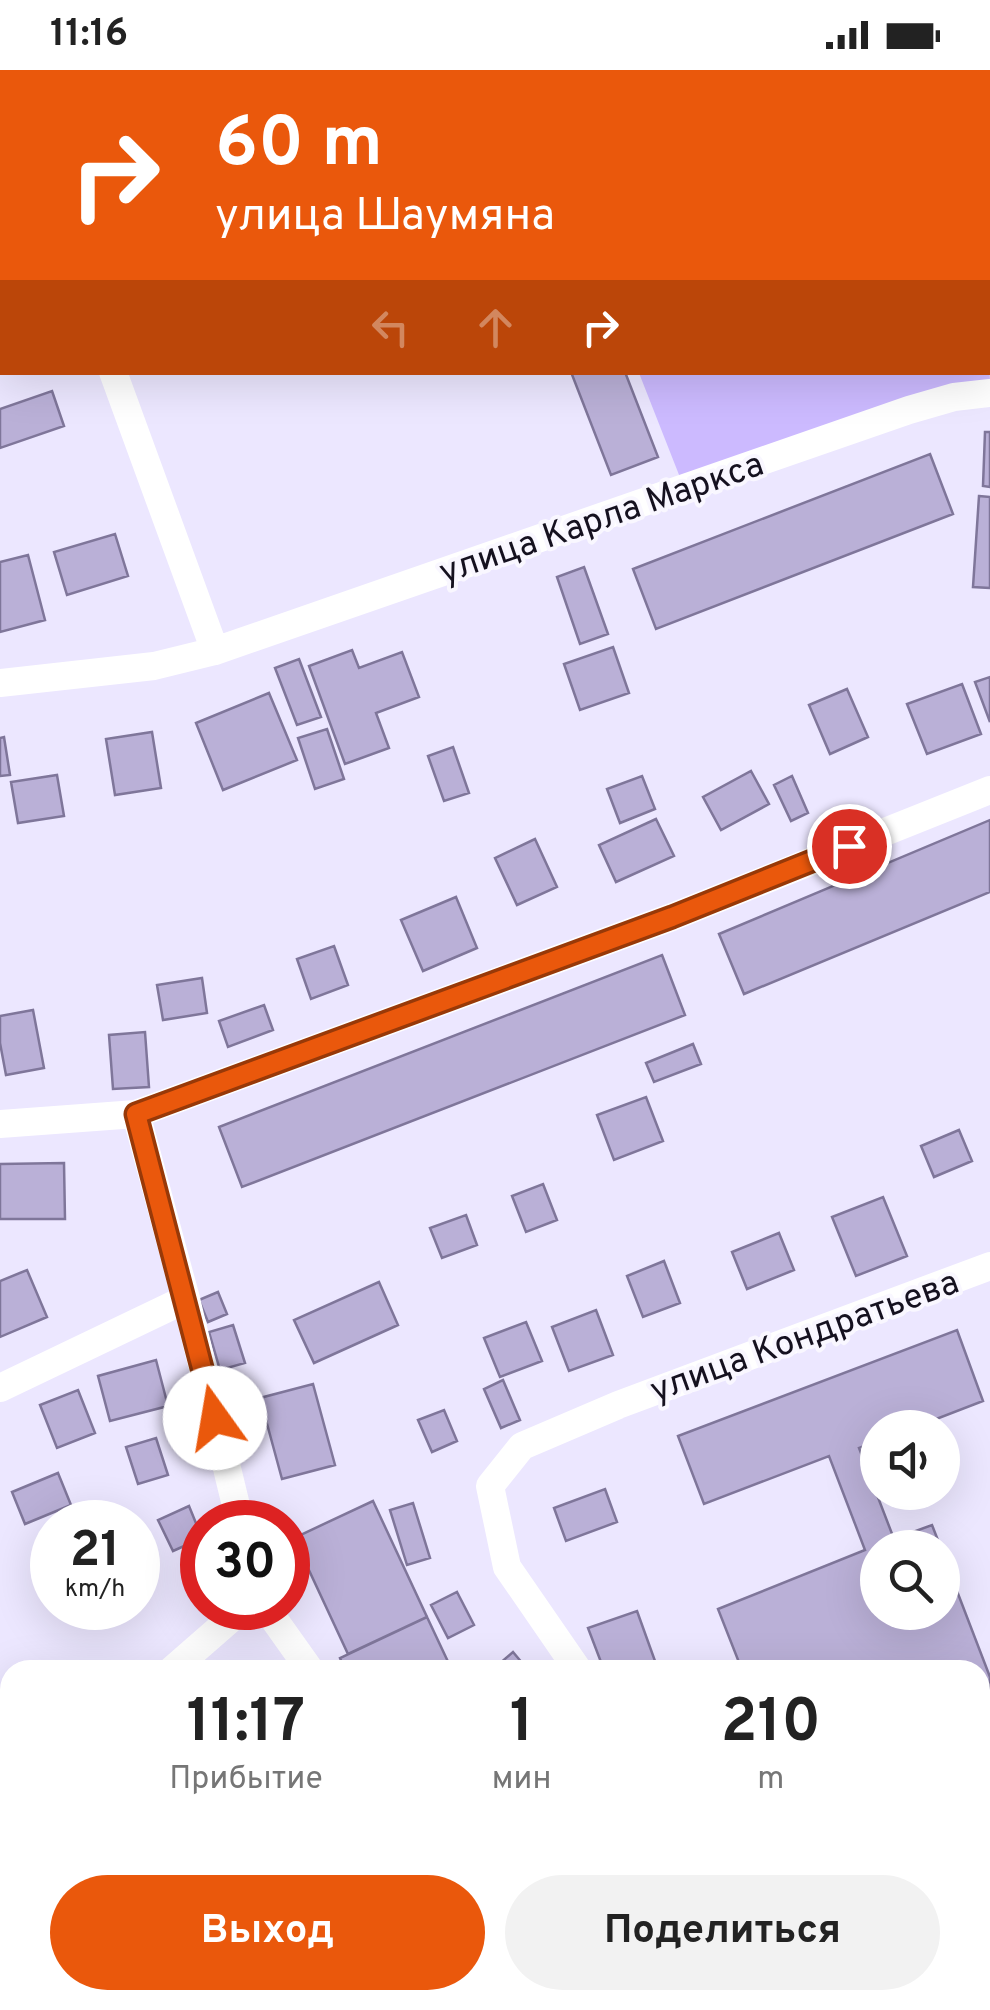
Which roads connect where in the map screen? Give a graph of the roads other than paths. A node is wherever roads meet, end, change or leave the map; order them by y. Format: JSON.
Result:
{"nodes":[{"id":1,"x":114,"y":375,"type":"edge"},
{"id":2,"x":990,"y":393,"type":"edge"},
{"id":3,"x":215,"y":650,"type":"junction"},
{"id":4,"x":0,"y":684,"type":"edge"},
{"id":5,"x":990,"y":790,"type":"edge"},
{"id":6,"x":136,"y":1114,"type":"junction"},
{"id":7,"x":0,"y":1124,"type":"edge"},
{"id":8,"x":990,"y":1266,"type":"edge"},
{"id":9,"x":186,"y":1298,"type":"junction"},
{"id":10,"x":0,"y":1388,"type":"edge"},
{"id":11,"x":235,"y":1500,"type":"edge"},
{"id":12,"x":218,"y":1630,"type":"edge"},
{"id":13,"x":282,"y":1630,"type":"edge"},
{"id":14,"x":183,"y":1660,"type":"edge"},
{"id":15,"x":303,"y":1660,"type":"edge"},
{"id":16,"x":571,"y":1660,"type":"edge"}],
"edges":[{"from":1,"to":3,"type":"street"},
{"from":2,"to":3,"type":"street","name":"улица Карла Маркса"},
{"from":3,"to":4,"type":"street","name":"улица Карла Маркса"},
{"from":5,"to":6,"type":"street"},
{"from":6,"to":7,"type":"street"},
{"from":6,"to":9,"type":"street"},
{"from":8,"to":16,"type":"street","name":"улица Кондратьева"},
{"from":9,"to":10,"type":"street"},
{"from":9,"to":11,"type":"street"},
{"from":12,"to":14,"type":"street"},
{"from":13,"to":15,"type":"street"}]}
